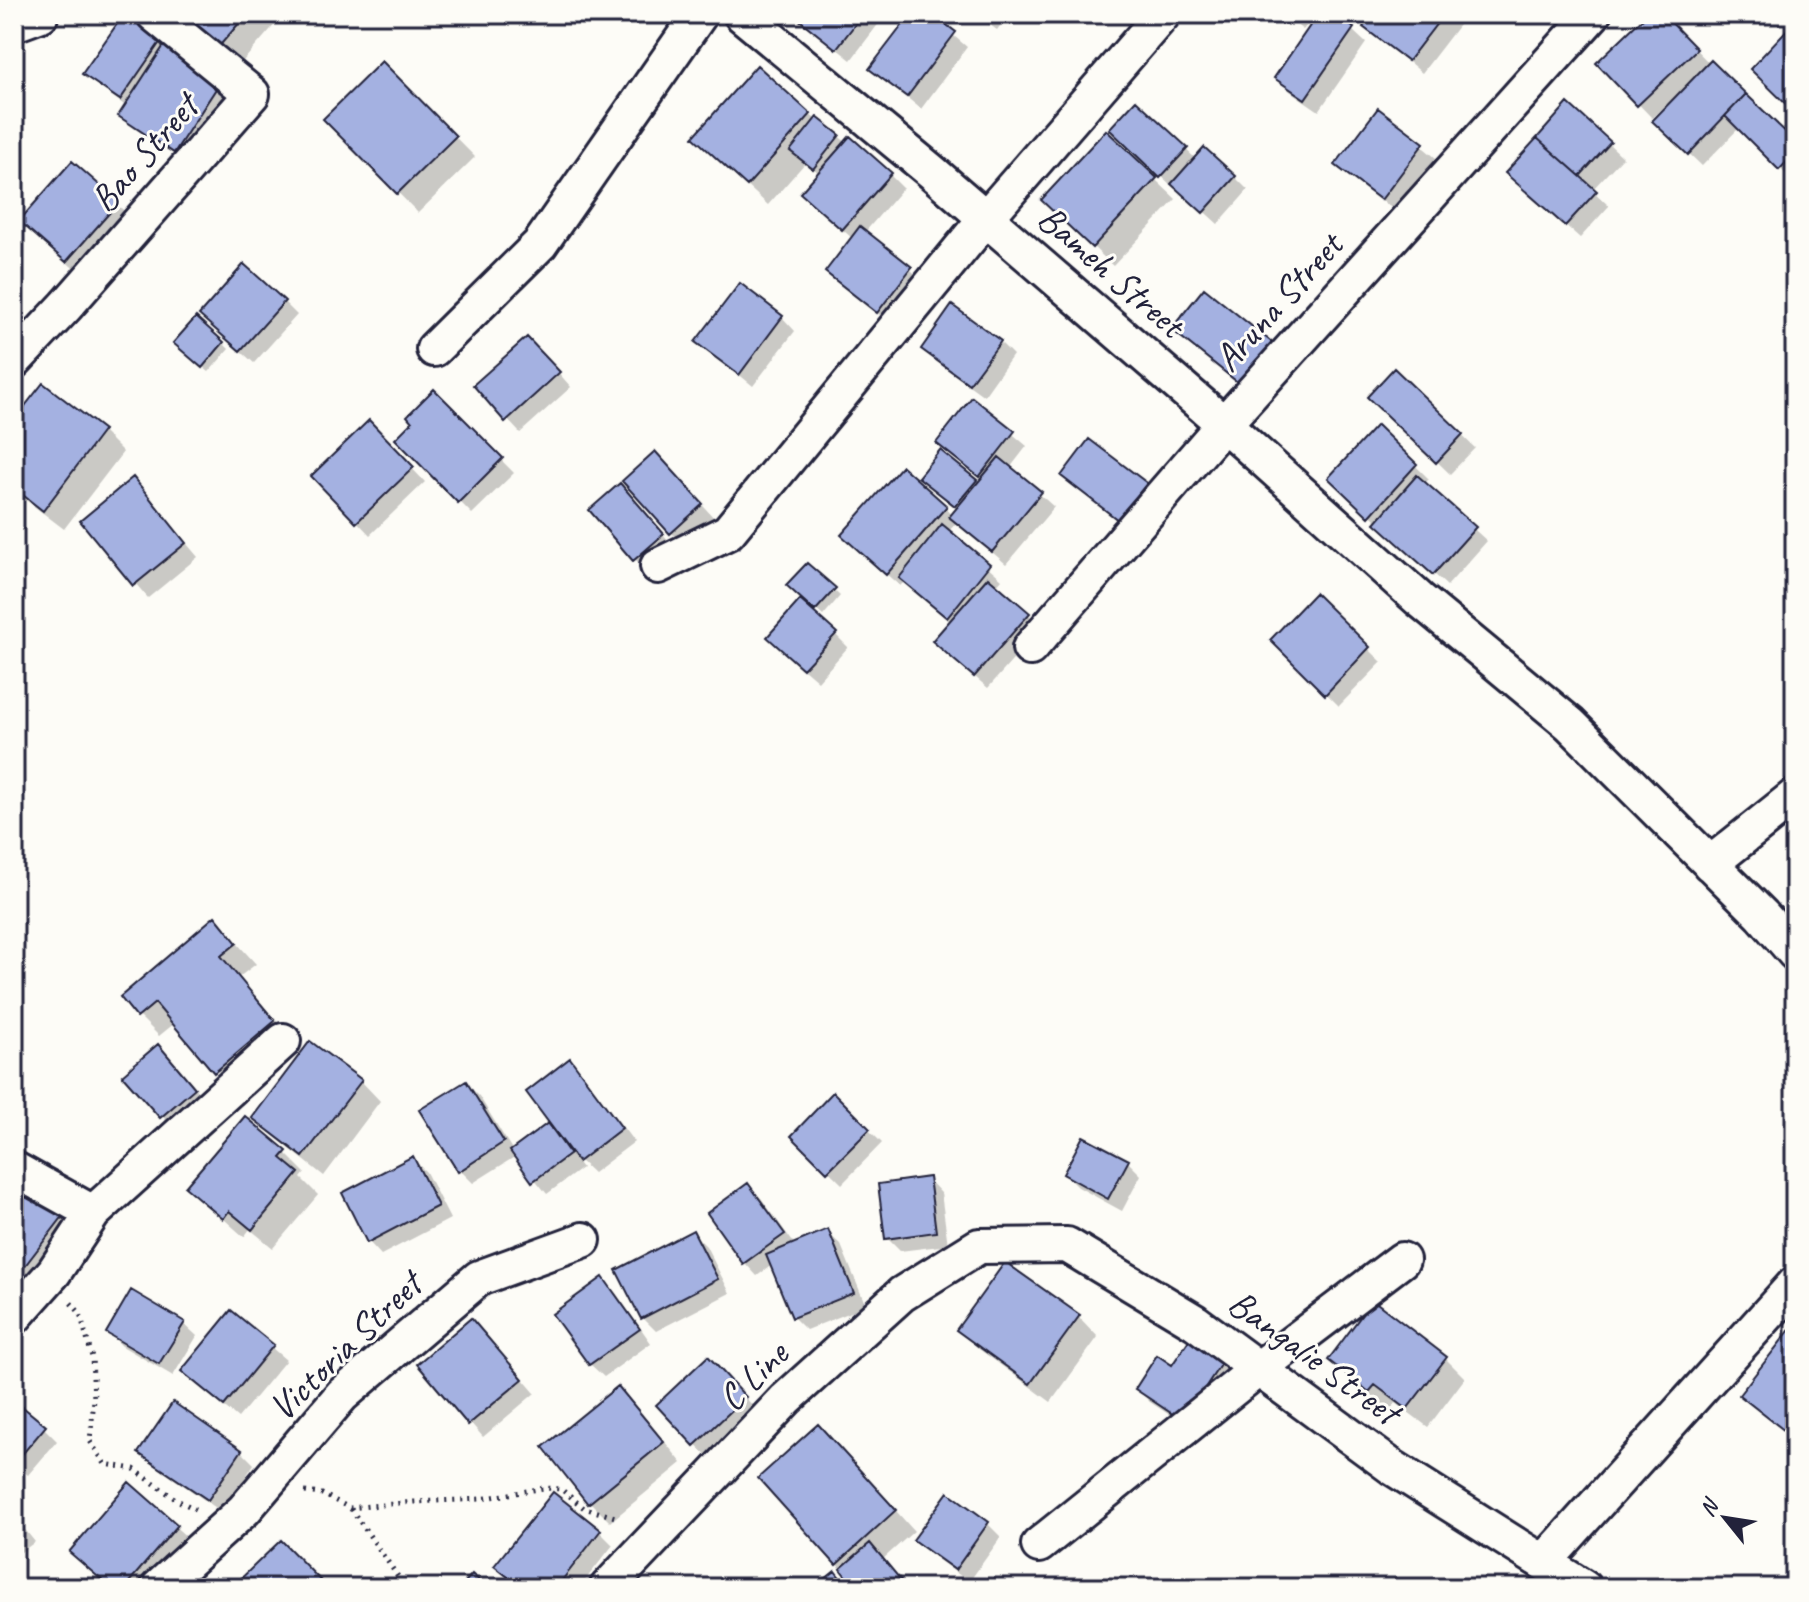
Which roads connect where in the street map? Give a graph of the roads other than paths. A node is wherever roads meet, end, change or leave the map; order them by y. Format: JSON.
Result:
{"nodes":[{"id":1,"x":41,"y":14,"type":"edge"},
{"id":2,"x":154,"y":14,"type":"edge"},
{"id":3,"x":700,"y":14,"type":"edge"},
{"id":4,"x":741,"y":14,"type":"edge"},
{"id":5,"x":1163,"y":14,"type":"edge"},
{"id":6,"x":1593,"y":14,"type":"edge"},
{"id":7,"x":14,"y":24,"type":"edge"},
{"id":8,"x":986,"y":218,"type":"junction"},
{"id":9,"x":434,"y":349,"type":"dead end"},
{"id":10,"x":14,"y":361,"type":"edge"},
{"id":11,"x":1224,"y":424,"type":"junction"},
{"id":12,"x":658,"y":566,"type":"dead end"},
{"id":13,"x":1030,"y":648,"type":"dead end"},
{"id":14,"x":1795,"y":796,"type":"edge"},
{"id":15,"x":1710,"y":864,"type":"junction"},
{"id":16,"x":1795,"y":953,"type":"edge"},
{"id":17,"x":283,"y":1041,"type":"dead end"},
{"id":18,"x":14,"y":1169,"type":"edge"},
{"id":19,"x":93,"y":1213,"type":"junction"},
{"id":20,"x":583,"y":1240,"type":"dead end"},
{"id":21,"x":979,"y":1246,"type":"joint"},
{"id":22,"x":1402,"y":1260,"type":"dead end"},
{"id":23,"x":1795,"y":1284,"type":"edge"},
{"id":24,"x":14,"y":1317,"type":"edge"},
{"id":25,"x":1258,"y":1369,"type":"junction"},
{"id":26,"x":1039,"y":1545,"type":"dead end"},
{"id":27,"x":1545,"y":1561,"type":"junction"},
{"id":28,"x":158,"y":1588,"type":"edge"},
{"id":29,"x":607,"y":1588,"type":"edge"},
{"id":30,"x":1584,"y":1588,"type":"edge"}],
"edges":[{"from":1,"to":7,"type":"street"},
{"from":2,"to":10,"type":"street","name":"Bao Street"},
{"from":3,"to":9,"type":"street"},
{"from":4,"to":8,"type":"street","name":"Bameh Street"},
{"from":5,"to":8,"type":"street"},
{"from":6,"to":11,"type":"street","name":"Aruna Street"},
{"from":8,"to":11,"type":"street","name":"Bameh Street"},
{"from":8,"to":12,"type":"street"},
{"from":11,"to":13,"type":"street","name":"Aruna Street"},
{"from":11,"to":15,"type":"street","name":"Bameh Street"},
{"from":14,"to":15,"type":"street"},
{"from":15,"to":16,"type":"street","name":"Bameh Street"},
{"from":17,"to":19,"type":"street"},
{"from":18,"to":19,"type":"street"},
{"from":19,"to":24,"type":"street"},
{"from":20,"to":28,"type":"street","name":"Victoria Street"},
{"from":21,"to":25,"type":"street","name":"Bangalie Street"},
{"from":21,"to":29,"type":"street","name":"C Line"},
{"from":22,"to":25,"type":"street"},
{"from":23,"to":27,"type":"street"},
{"from":25,"to":26,"type":"street"},
{"from":25,"to":27,"type":"street","name":"Bangalie Street"},
{"from":27,"to":30,"type":"street","name":"Bangalie Street"}]}
